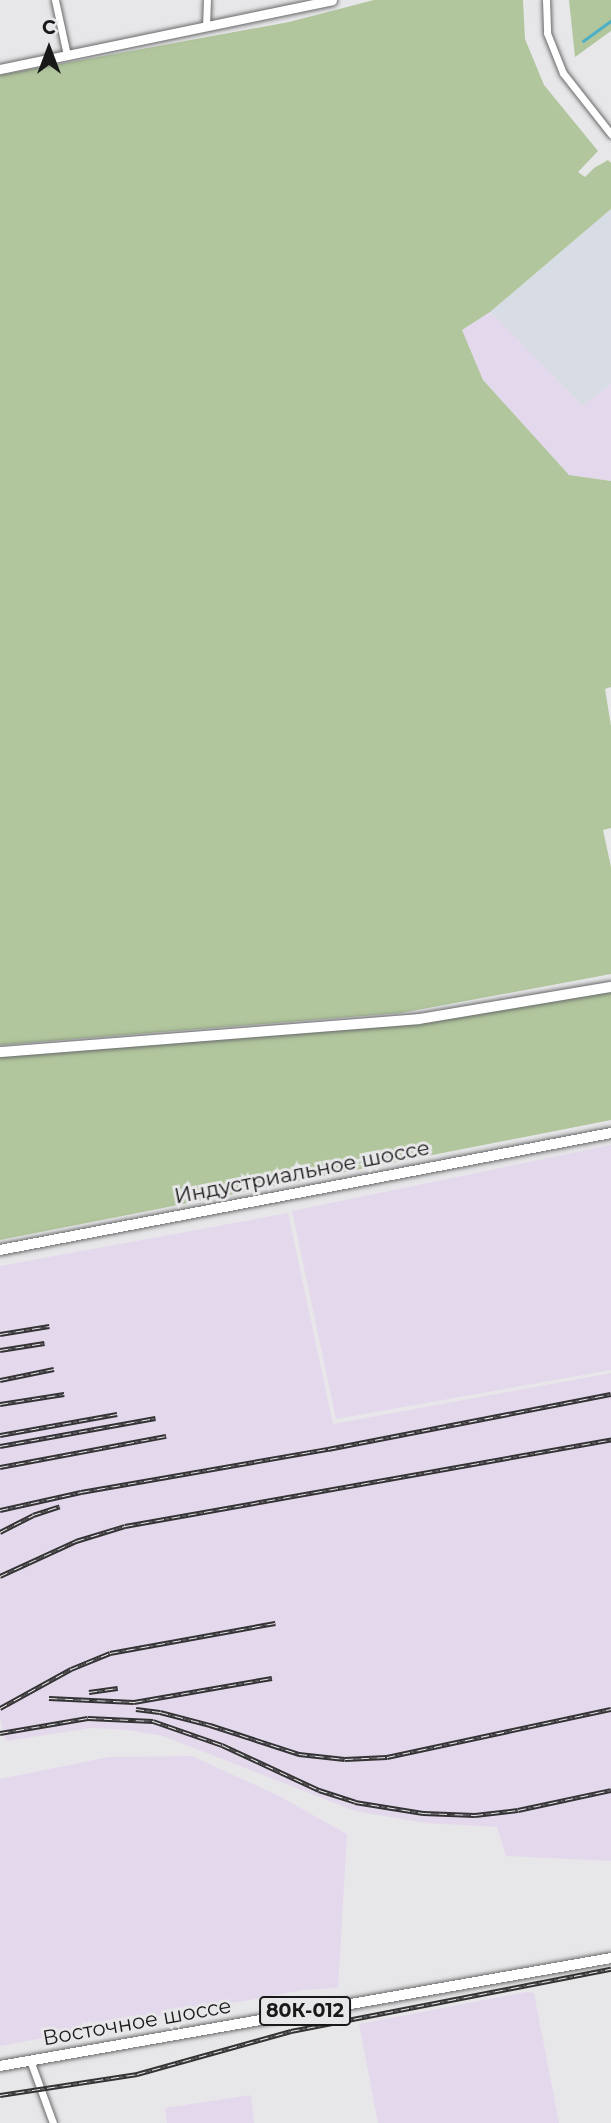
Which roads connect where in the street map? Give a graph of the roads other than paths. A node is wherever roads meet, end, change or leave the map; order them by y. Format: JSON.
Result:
{"nodes":[{"id":1,"x":55,"y":0,"type":"edge"},
{"id":2,"x":206,"y":0,"type":"edge"},
{"id":3,"x":332,"y":0,"type":"edge"},
{"id":4,"x":546,"y":0,"type":"edge"},
{"id":5,"x":206,"y":27,"type":"junction"},
{"id":6,"x":66,"y":54,"type":"junction"},
{"id":7,"x":0,"y":69,"type":"edge"},
{"id":8,"x":611,"y":134,"type":"edge"},
{"id":9,"x":611,"y":987,"type":"edge"},
{"id":10,"x":0,"y":1052,"type":"edge"},
{"id":11,"x":611,"y":1133,"type":"edge"},
{"id":12,"x":0,"y":1250,"type":"edge"},
{"id":13,"x":611,"y":1958,"type":"edge"},
{"id":14,"x":30,"y":2060,"type":"junction"},
{"id":15,"x":0,"y":2066,"type":"edge"},
{"id":16,"x":52,"y":2123,"type":"edge"}],
"edges":[{"from":1,"to":6,"type":"street"},
{"from":2,"to":5,"type":"street"},
{"from":3,"to":5,"type":"street"},
{"from":4,"to":8,"type":"street"},
{"from":5,"to":6,"type":"street"},
{"from":6,"to":7,"type":"street"},
{"from":9,"to":10,"type":"main road"},
{"from":11,"to":12,"type":"main road","name":"Индустриальное шоссе"},
{"from":13,"to":14,"type":"main road","name":"Восточное шоссе","number":"80К-012"},
{"from":14,"to":15,"type":"main road","name":"Восточное шоссе","number":"80К-012"},
{"from":14,"to":16,"type":"street"}]}
